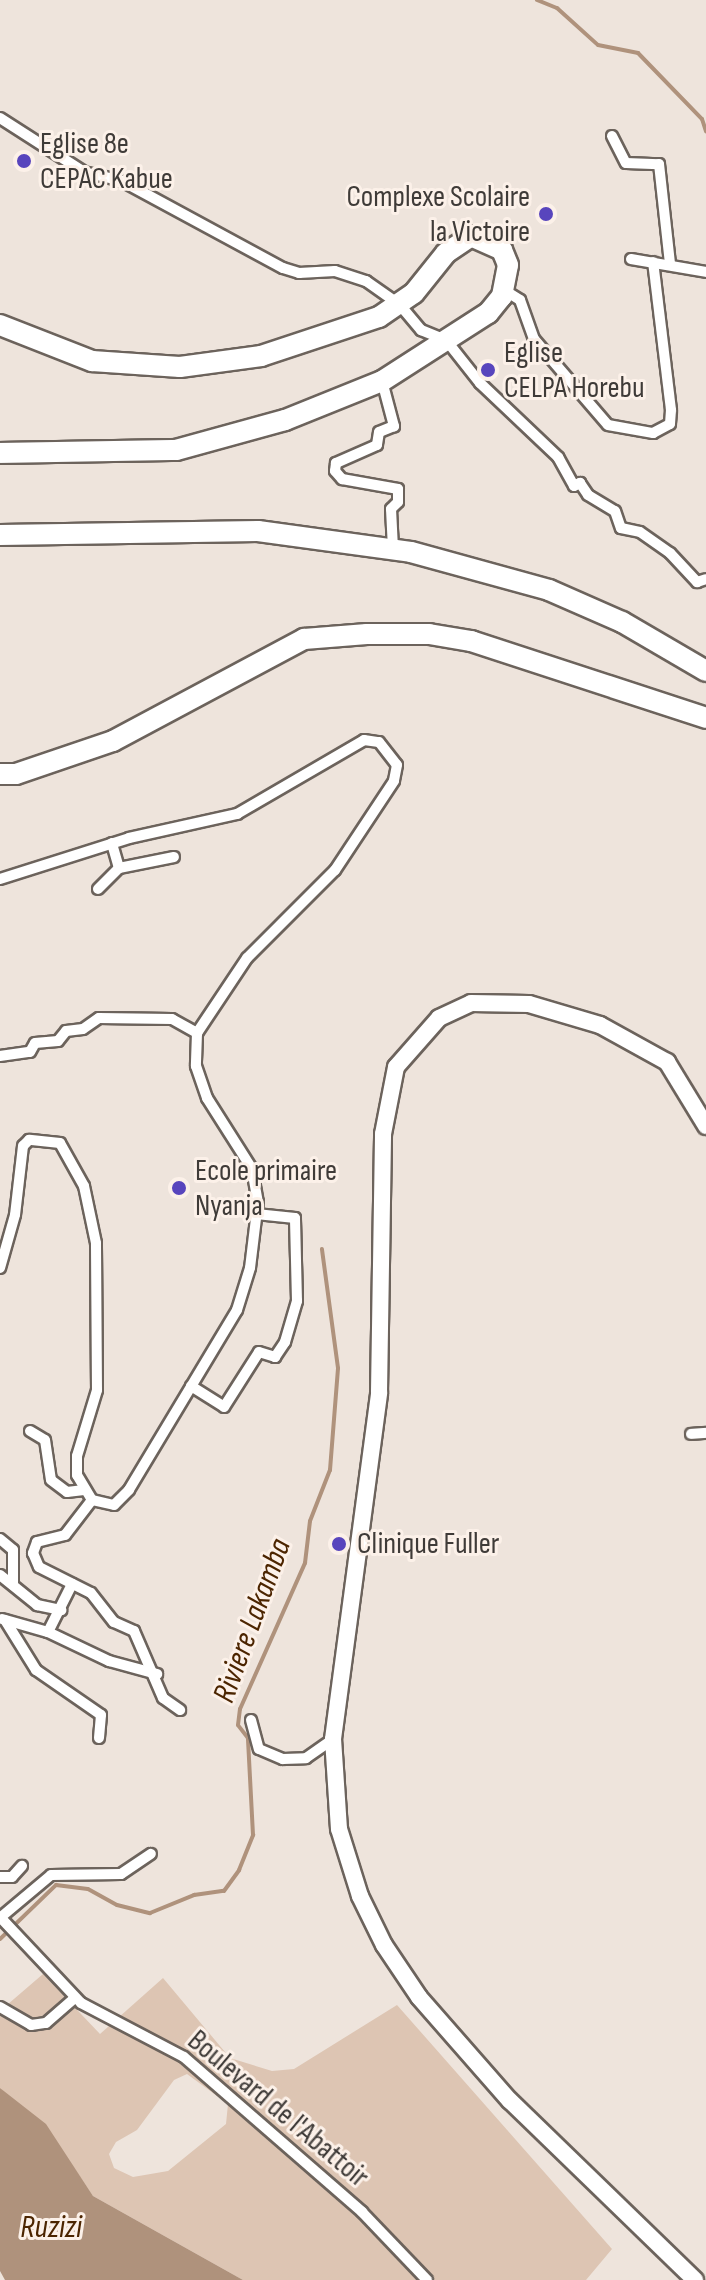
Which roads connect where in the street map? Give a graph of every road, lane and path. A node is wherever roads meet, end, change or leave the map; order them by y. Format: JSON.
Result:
{"nodes":[{"id":1,"x":0,"y":118,"type":"edge"},
{"id":2,"x":612,"y":136,"type":"dead end"},
{"id":3,"x":631,"y":259,"type":"dead end"},
{"id":4,"x":653,"y":262,"type":"junction"},
{"id":5,"x":670,"y":263,"type":"junction"},
{"id":6,"x":706,"y":272,"type":"edge"},
{"id":7,"x":504,"y":290,"type":"junction"},
{"id":8,"x":400,"y":305,"type":"junction"},
{"id":9,"x":0,"y":325,"type":"edge"},
{"id":10,"x":446,"y":340,"type":"junction"},
{"id":11,"x":382,"y":381,"type":"junction"},
{"id":12,"x":0,"y":453,"type":"edge"},
{"id":13,"x":0,"y":535,"type":"edge"},
{"id":14,"x":393,"y":549,"type":"junction"},
{"id":15,"x":706,"y":579,"type":"edge"},
{"id":16,"x":706,"y":671,"type":"edge"},
{"id":17,"x":706,"y":718,"type":"edge"},
{"id":18,"x":0,"y":774,"type":"edge"},
{"id":19,"x":112,"y":843,"type":"junction"},
{"id":20,"x":174,"y":857,"type":"dead end"},
{"id":21,"x":119,"y":868,"type":"junction"},
{"id":22,"x":0,"y":879,"type":"edge"},
{"id":23,"x":98,"y":889,"type":"dead end"},
{"id":24,"x":197,"y":1033,"type":"junction"},
{"id":25,"x":0,"y":1056,"type":"edge"},
{"id":26,"x":706,"y":1126,"type":"edge"},
{"id":27,"x":256,"y":1214,"type":"junction"},
{"id":28,"x":0,"y":1268,"type":"edge"},
{"id":29,"x":191,"y":1386,"type":"junction"},
{"id":30,"x":30,"y":1431,"type":"dead end"},
{"id":31,"x":706,"y":1433,"type":"edge"},
{"id":32,"x":691,"y":1434,"type":"dead end"},
{"id":33,"x":84,"y":1490,"type":"junction"},
{"id":34,"x":92,"y":1500,"type":"junction"},
{"id":35,"x":0,"y":1539,"type":"edge"},
{"id":36,"x":0,"y":1575,"type":"edge"},
{"id":37,"x":72,"y":1584,"type":"junction"},
{"id":38,"x":13,"y":1585,"type":"junction"},
{"id":39,"x":61,"y":1610,"type":"junction"},
{"id":40,"x":2,"y":1620,"type":"edge"},
{"id":41,"x":48,"y":1632,"type":"junction"},
{"id":42,"x":157,"y":1674,"type":"junction"},
{"id":43,"x":180,"y":1710,"type":"dead end"},
{"id":44,"x":251,"y":1720,"type":"dead end"},
{"id":45,"x":99,"y":1738,"type":"dead end"},
{"id":46,"x":333,"y":1739,"type":"junction"},
{"id":47,"x":151,"y":1854,"type":"dead end"},
{"id":48,"x":22,"y":1866,"type":"dead end"},
{"id":49,"x":0,"y":1877,"type":"edge"},
{"id":50,"x":6,"y":1921,"type":"edge"},
{"id":51,"x":75,"y":1998,"type":"junction"},
{"id":52,"x":0,"y":2007,"type":"edge"},
{"id":53,"x":427,"y":2280,"type":"edge"},
{"id":54,"x":695,"y":2280,"type":"edge"}],
"edges":[{"from":1,"to":8,"type":"street"},
{"from":2,"to":5,"type":"street"},
{"from":3,"to":4,"type":"street"},
{"from":4,"to":5,"type":"street"},
{"from":4,"to":7,"type":"street"},
{"from":5,"to":6,"type":"street"},
{"from":7,"to":8,"type":"highway"},
{"from":7,"to":10,"type":"highway"},
{"from":8,"to":9,"type":"highway"},
{"from":8,"to":10,"type":"street"},
{"from":10,"to":11,"type":"highway"},
{"from":10,"to":15,"type":"street"},
{"from":11,"to":12,"type":"highway"},
{"from":11,"to":14,"type":"street"},
{"from":13,"to":14,"type":"highway"},
{"from":14,"to":16,"type":"highway"},
{"from":17,"to":18,"type":"highway"},
{"from":19,"to":21,"type":"street"},
{"from":19,"to":22,"type":"street"},
{"from":19,"to":24,"type":"street"},
{"from":20,"to":21,"type":"street"},
{"from":21,"to":23,"type":"street"},
{"from":24,"to":25,"type":"street"},
{"from":24,"to":27,"type":"street"},
{"from":26,"to":46,"type":"main road"},
{"from":27,"to":29,"type":"street"},
{"from":27,"to":29,"type":"street"},
{"from":28,"to":33,"type":"street"},
{"from":29,"to":34,"type":"street"},
{"from":30,"to":33,"type":"street"},
{"from":31,"to":32,"type":"street"},
{"from":33,"to":34,"type":"street"},
{"from":34,"to":37,"type":"street"},
{"from":35,"to":38,"type":"street"},
{"from":36,"to":38,"type":"street"},
{"from":37,"to":39,"type":"street"},
{"from":37,"to":42,"type":"street"},
{"from":38,"to":39,"type":"street"},
{"from":39,"to":41,"type":"street"},
{"from":40,"to":41,"type":"street"},
{"from":40,"to":45,"type":"street"},
{"from":41,"to":42,"type":"street"},
{"from":42,"to":43,"type":"street"},
{"from":44,"to":46,"type":"street"},
{"from":46,"to":54,"type":"main road"},
{"from":47,"to":50,"type":"street"},
{"from":48,"to":49,"type":"street"},
{"from":50,"to":51,"type":"street","name":"Boulevard de l'Abattoir"},
{"from":51,"to":52,"type":"street"},
{"from":51,"to":53,"type":"street","name":"Boulevard de l'Abattoir"}]}
